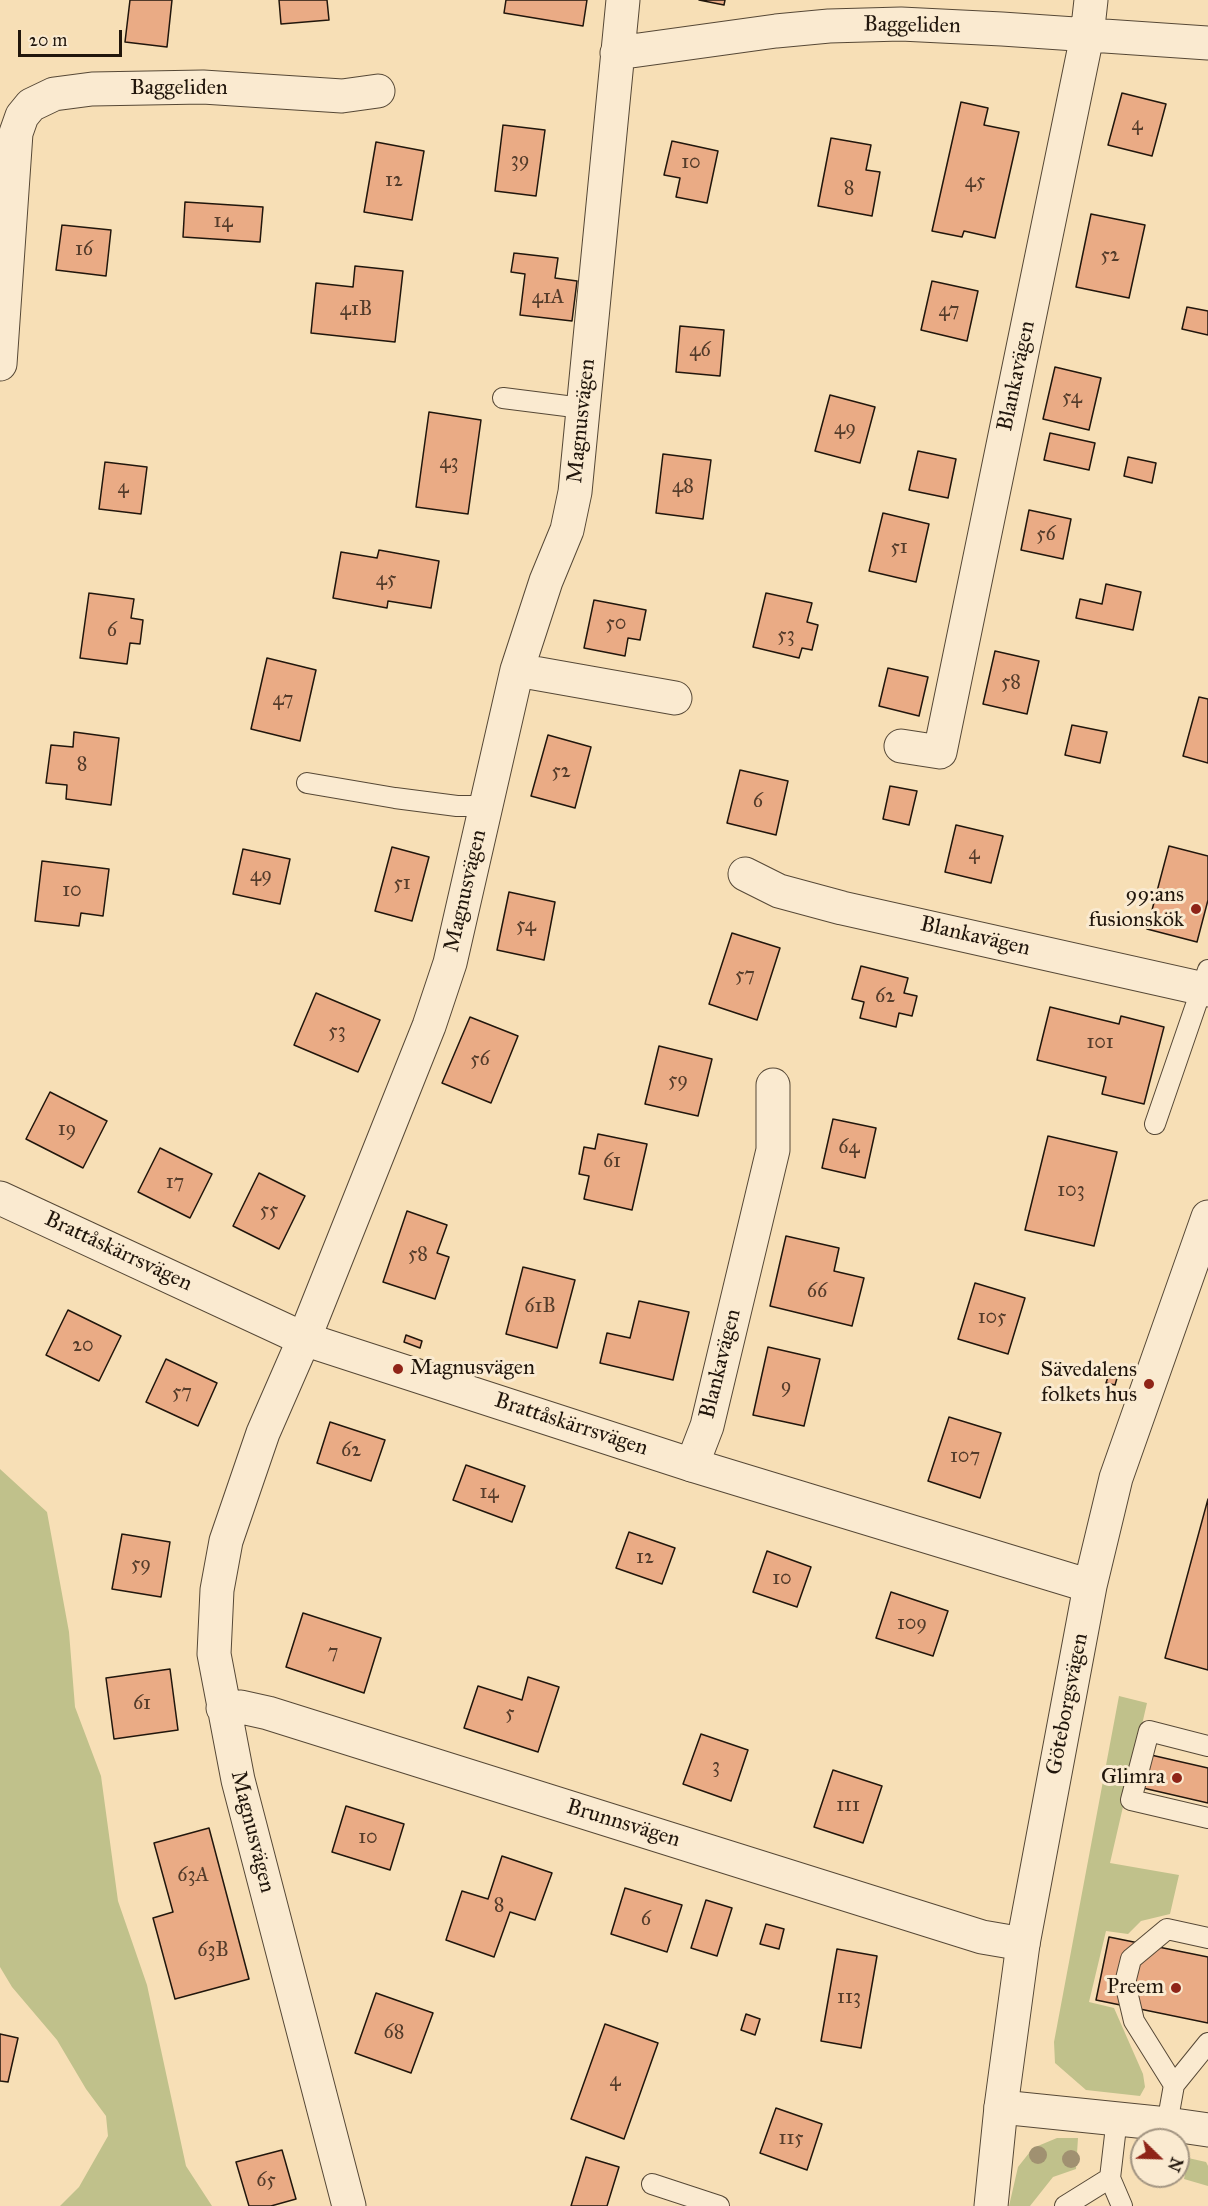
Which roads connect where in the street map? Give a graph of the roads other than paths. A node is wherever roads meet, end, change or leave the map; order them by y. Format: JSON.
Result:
{"nodes":[{"id":1,"x":623,"y":0,"type":"edge"},
{"id":2,"x":1091,"y":0,"type":"edge"},
{"id":3,"x":1087,"y":36,"type":"junction"},
{"id":4,"x":1208,"y":43,"type":"edge"},
{"id":5,"x":616,"y":53,"type":"junction"},
{"id":6,"x":378,"y":91,"type":"dead end"},
{"id":7,"x":8,"y":133,"type":"edge"},
{"id":8,"x":0,"y":364,"type":"edge"},
{"id":9,"x":502,"y":398,"type":"dead end"},
{"id":10,"x":582,"y":408,"type":"junction"},
{"id":11,"x":517,"y":670,"type":"junction"},
{"id":12,"x":675,"y":698,"type":"dead end"},
{"id":13,"x":902,"y":746,"type":"dead end"},
{"id":14,"x":307,"y":783,"type":"dead end"},
{"id":15,"x":485,"y":806,"type":"junction"},
{"id":16,"x":745,"y":874,"type":"dead end"},
{"id":17,"x":1206,"y":983,"type":"edge"},
{"id":18,"x":773,"y":1085,"type":"dead end"},
{"id":19,"x":1155,"y":1124,"type":"dead end"},
{"id":20,"x":0,"y":1198,"type":"edge"},
{"id":21,"x":1208,"y":1217,"type":"edge"},
{"id":22,"x":304,"y":1339,"type":"junction"},
{"id":23,"x":692,"y":1465,"type":"junction"},
{"id":24,"x":1090,"y":1586,"type":"junction"},
{"id":25,"x":223,"y":1708,"type":"junction"},
{"id":26,"x":1208,"y":1746,"type":"edge"},
{"id":27,"x":1208,"y":1818,"type":"edge"},
{"id":28,"x":1208,"y":1938,"type":"edge"},
{"id":29,"x":1023,"y":1944,"type":"junction"},
{"id":30,"x":1208,"y":2043,"type":"edge"},
{"id":31,"x":1174,"y":2085,"type":"junction"},
{"id":32,"x":1001,"y":2107,"type":"junction"},
{"id":33,"x":1117,"y":2118,"type":"junction"},
{"id":34,"x":1167,"y":2124,"type":"junction"},
{"id":35,"x":1208,"y":2130,"type":"edge"},
{"id":36,"x":1110,"y":2178,"type":"junction"},
{"id":37,"x":652,"y":2184,"type":"dead end"},
{"id":38,"x":349,"y":2206,"type":"edge"},
{"id":39,"x":719,"y":2206,"type":"edge"},
{"id":40,"x":991,"y":2206,"type":"edge"},
{"id":41,"x":1065,"y":2206,"type":"edge"},
{"id":42,"x":1122,"y":2206,"type":"edge"}],
"edges":[{"from":1,"to":5,"type":"street","name":"Magnusvägen"},
{"from":2,"to":3,"type":"street","name":"Blankavägen"},
{"from":3,"to":4,"type":"street","name":"Baggeliden"},
{"from":3,"to":5,"type":"street","name":"Baggeliden"},
{"from":3,"to":13,"type":"street","name":"Blankavägen"},
{"from":5,"to":10,"type":"street","name":"Magnusvägen"},
{"from":6,"to":7,"type":"street","name":"Baggeliden"},
{"from":7,"to":8,"type":"street"},
{"from":9,"to":10,"type":"lane"},
{"from":10,"to":11,"type":"street","name":"Magnusvägen"},
{"from":11,"to":12,"type":"street"},
{"from":11,"to":15,"type":"street","name":"Magnusvägen"},
{"from":14,"to":15,"type":"lane"},
{"from":15,"to":22,"type":"street","name":"Magnusvägen"},
{"from":16,"to":17,"type":"street","name":"Blankavägen"},
{"from":17,"to":19,"type":"lane"},
{"from":18,"to":23,"type":"street","name":"Blankavägen"},
{"from":20,"to":22,"type":"street","name":"Brattåskärrsvägen"},
{"from":21,"to":24,"type":"street","name":"Göteborgsvägen"},
{"from":22,"to":23,"type":"street","name":"Brattåskärrsvägen"},
{"from":22,"to":25,"type":"street","name":"Magnusvägen"},
{"from":23,"to":24,"type":"street","name":"Brattåskärrsvägen"},
{"from":24,"to":29,"type":"street","name":"Göteborgsvägen"},
{"from":25,"to":29,"type":"street","name":"Brunnsvägen"},
{"from":25,"to":38,"type":"street","name":"Magnusvägen"},
{"from":26,"to":27,"type":"lane"},
{"from":28,"to":31,"type":"lane"},
{"from":29,"to":32,"type":"street","name":"Göteborgsvägen"},
{"from":30,"to":31,"type":"lane"},
{"from":31,"to":34,"type":"lane"},
{"from":32,"to":33,"type":"street"},
{"from":32,"to":40,"type":"street","name":"Göteborgsvägen"},
{"from":33,"to":34,"type":"street"},
{"from":33,"to":36,"type":"lane"},
{"from":34,"to":35,"type":"street"},
{"from":36,"to":41,"type":"lane"},
{"from":36,"to":42,"type":"lane"},
{"from":37,"to":39,"type":"lane"}]}
